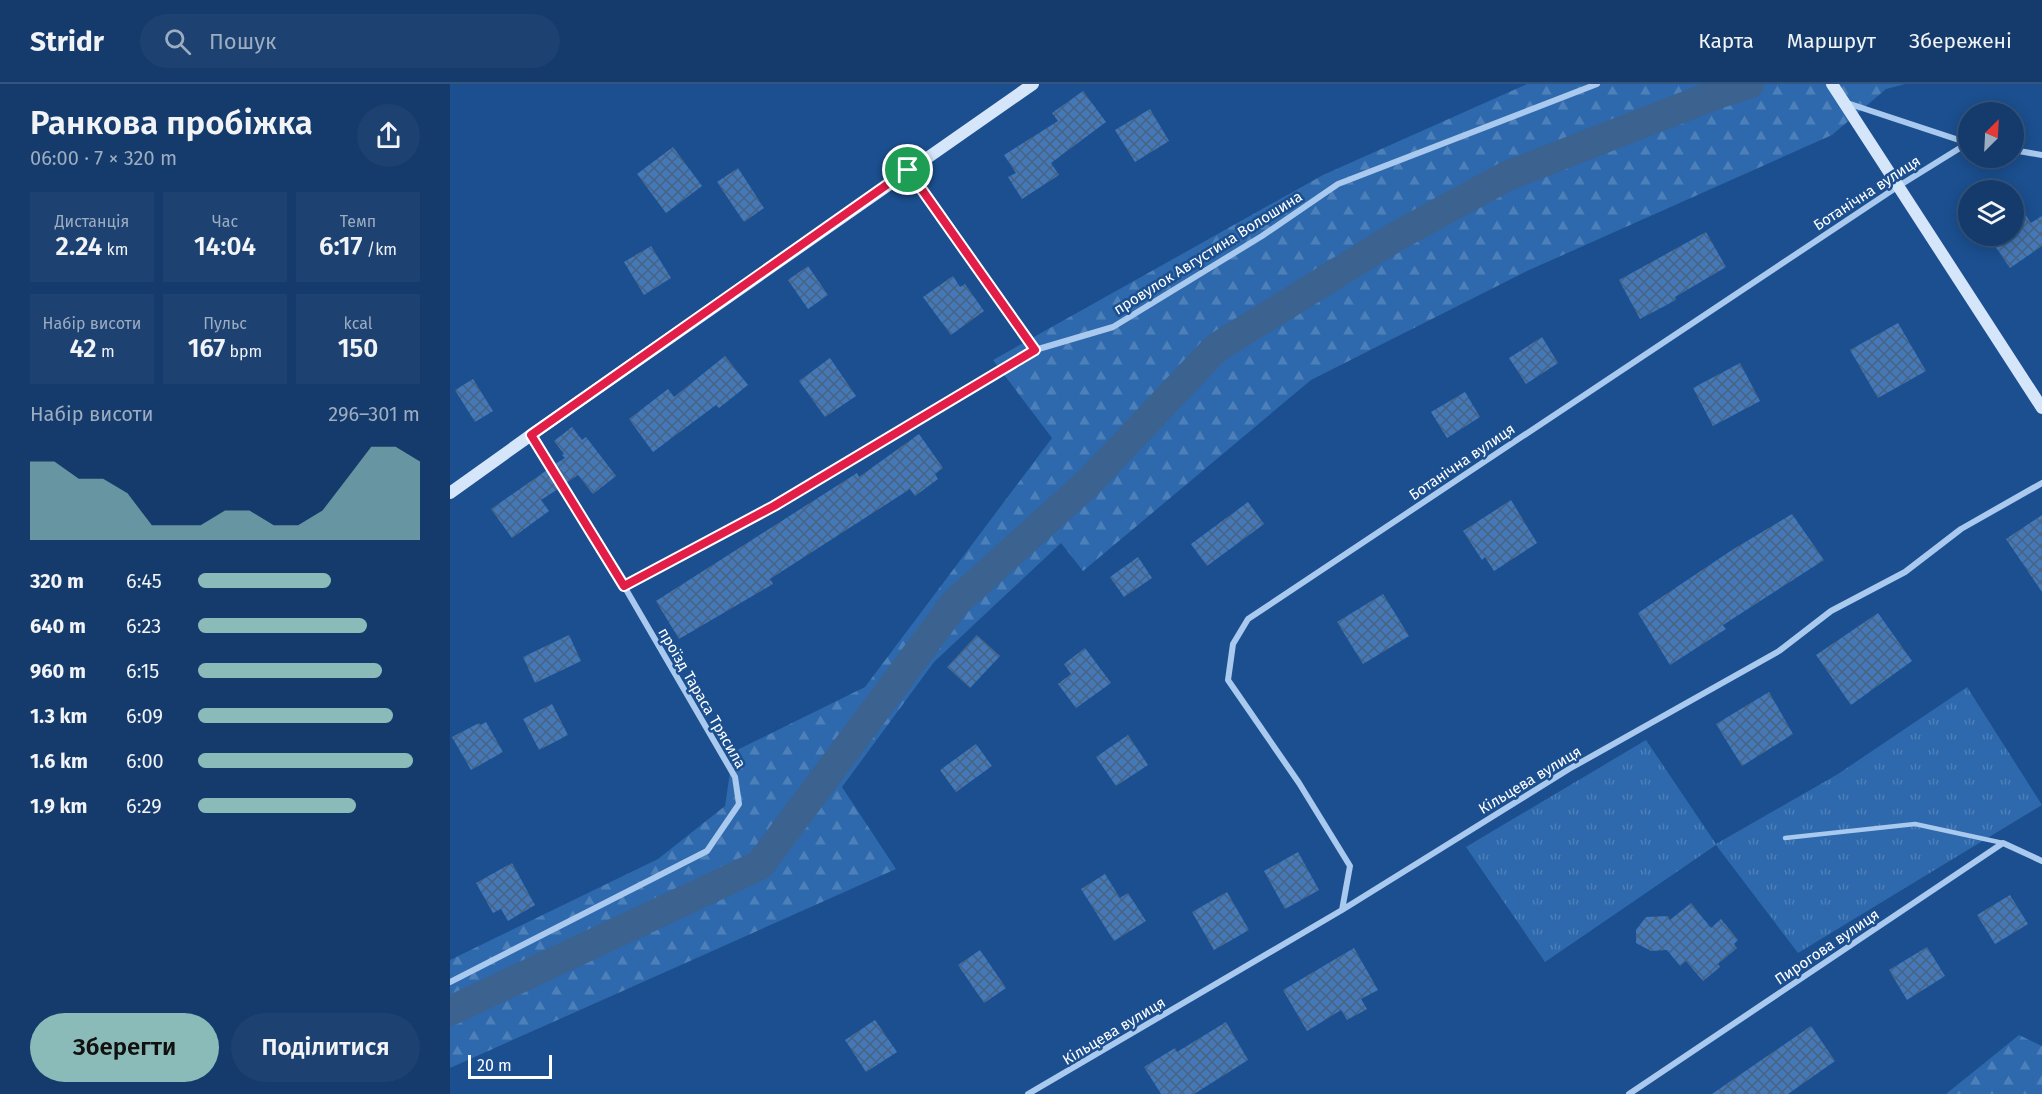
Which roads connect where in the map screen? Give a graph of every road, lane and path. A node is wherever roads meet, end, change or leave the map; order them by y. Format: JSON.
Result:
{"nodes":[{"id":1,"x":1033,"y":84,"type":"edge"},
{"id":2,"x":1597,"y":84,"type":"edge"},
{"id":3,"x":1832,"y":84,"type":"edge"},
{"id":4,"x":1844,"y":102,"type":"junction"},
{"id":5,"x":1958,"y":140,"type":"edge"},
{"id":6,"x":1958,"y":149,"type":"edge"},
{"id":7,"x":2024,"y":152,"type":"edge"},
{"id":8,"x":2042,"y":155,"type":"edge"},
{"id":9,"x":908,"y":170,"type":"junction"},
{"id":10,"x":1897,"y":187,"type":"junction"},
{"id":11,"x":1035,"y":350,"type":"junction"},
{"id":12,"x":2042,"y":408,"type":"edge"},
{"id":13,"x":531,"y":435,"type":"junction"},
{"id":14,"x":2042,"y":483,"type":"edge"},
{"id":15,"x":450,"y":494,"type":"edge"},
{"id":16,"x":624,"y":586,"type":"junction"},
{"id":17,"x":1785,"y":838,"type":"dead end"},
{"id":18,"x":2003,"y":843,"type":"junction"},
{"id":19,"x":2042,"y":861,"type":"edge"},
{"id":20,"x":1342,"y":910,"type":"junction"},
{"id":21,"x":450,"y":982,"type":"edge"},
{"id":22,"x":1028,"y":1094,"type":"edge"},
{"id":23,"x":1629,"y":1094,"type":"edge"}],
"edges":[{"from":1,"to":9,"type":"street"},
{"from":2,"to":11,"type":"street","name":"провулок Августина Волошина"},
{"from":3,"to":4,"type":"street"},
{"from":4,"to":5,"type":"street"},
{"from":4,"to":10,"type":"street"},
{"from":6,"to":10,"type":"street","name":"Ботанічна вулиця"},
{"from":7,"to":8,"type":"street"},
{"from":9,"to":11,"type":"street"},
{"from":9,"to":13,"type":"street"},
{"from":10,"to":12,"type":"street"},
{"from":10,"to":20,"type":"street","name":"Ботанічна вулиця"},
{"from":11,"to":16,"type":"street","name":"провулок Августина Волошина"},
{"from":13,"to":15,"type":"street"},
{"from":13,"to":16,"type":"street","name":"проїзд Тараса Трясила"},
{"from":14,"to":20,"type":"street","name":"Кільцева вулиця"},
{"from":16,"to":21,"type":"street","name":"проїзд Тараса Трясила"},
{"from":17,"to":18,"type":"lane"},
{"from":18,"to":19,"type":"street"},
{"from":18,"to":23,"type":"street","name":"Пирогова вулиця"},
{"from":20,"to":22,"type":"street","name":"Кільцева вулиця"}]}
